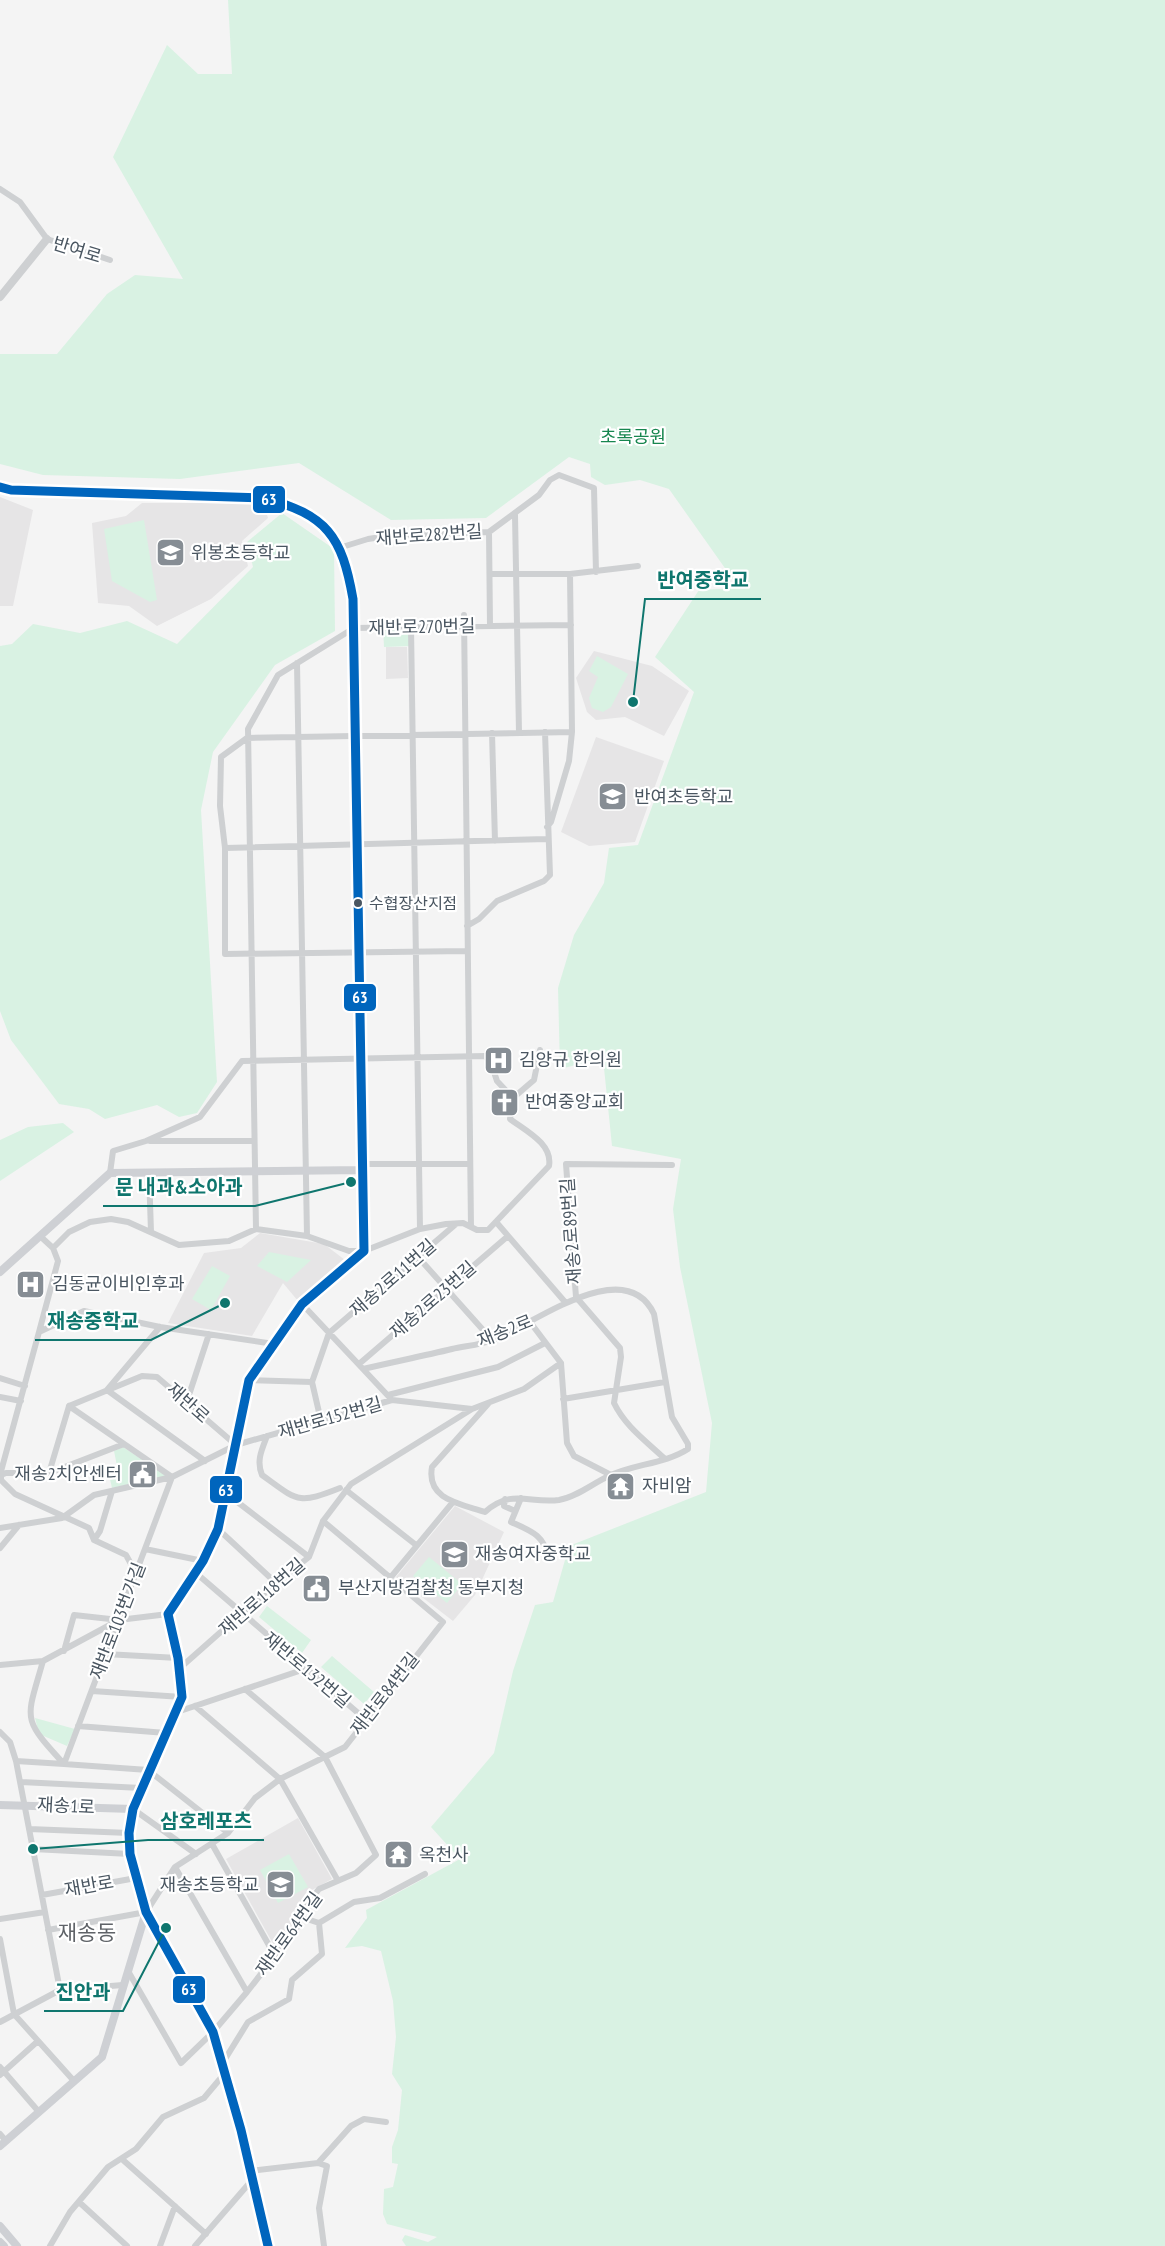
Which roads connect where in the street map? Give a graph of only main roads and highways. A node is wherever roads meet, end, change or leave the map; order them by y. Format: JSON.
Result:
{"nodes":[{"id":1,"x":0,"y":487,"type":"edge"},
{"id":2,"x":363,"y":1167,"type":"junction"},
{"id":3,"x":0,"y":1272,"type":"edge"},
{"id":4,"x":0,"y":1805,"type":"edge"},
{"id":5,"x":133,"y":1809,"type":"junction"},
{"id":6,"x":146,"y":1912,"type":"junction"},
{"id":7,"x":2,"y":2141,"type":"edge"},
{"id":8,"x":0,"y":2226,"type":"edge"},
{"id":9,"x":0,"y":2242,"type":"edge"},
{"id":10,"x":3,"y":2246,"type":"edge"},
{"id":11,"x":17,"y":2246,"type":"edge"},
{"id":12,"x":268,"y":2246,"type":"edge"}],
"edges":[{"from":1,"to":2,"type":"main road"},
{"from":2,"to":3,"type":"main road"},
{"from":2,"to":5,"type":"main road","name":"재반로"},
{"from":4,"to":5,"type":"main road","name":"재송1로"},
{"from":5,"to":6,"type":"main road","name":"재반로"},
{"from":6,"to":7,"type":"main road"},
{"from":6,"to":12,"type":"main road","name":"재반로"},
{"from":8,"to":11,"type":"main road"},
{"from":9,"to":10,"type":"main road"}]}
